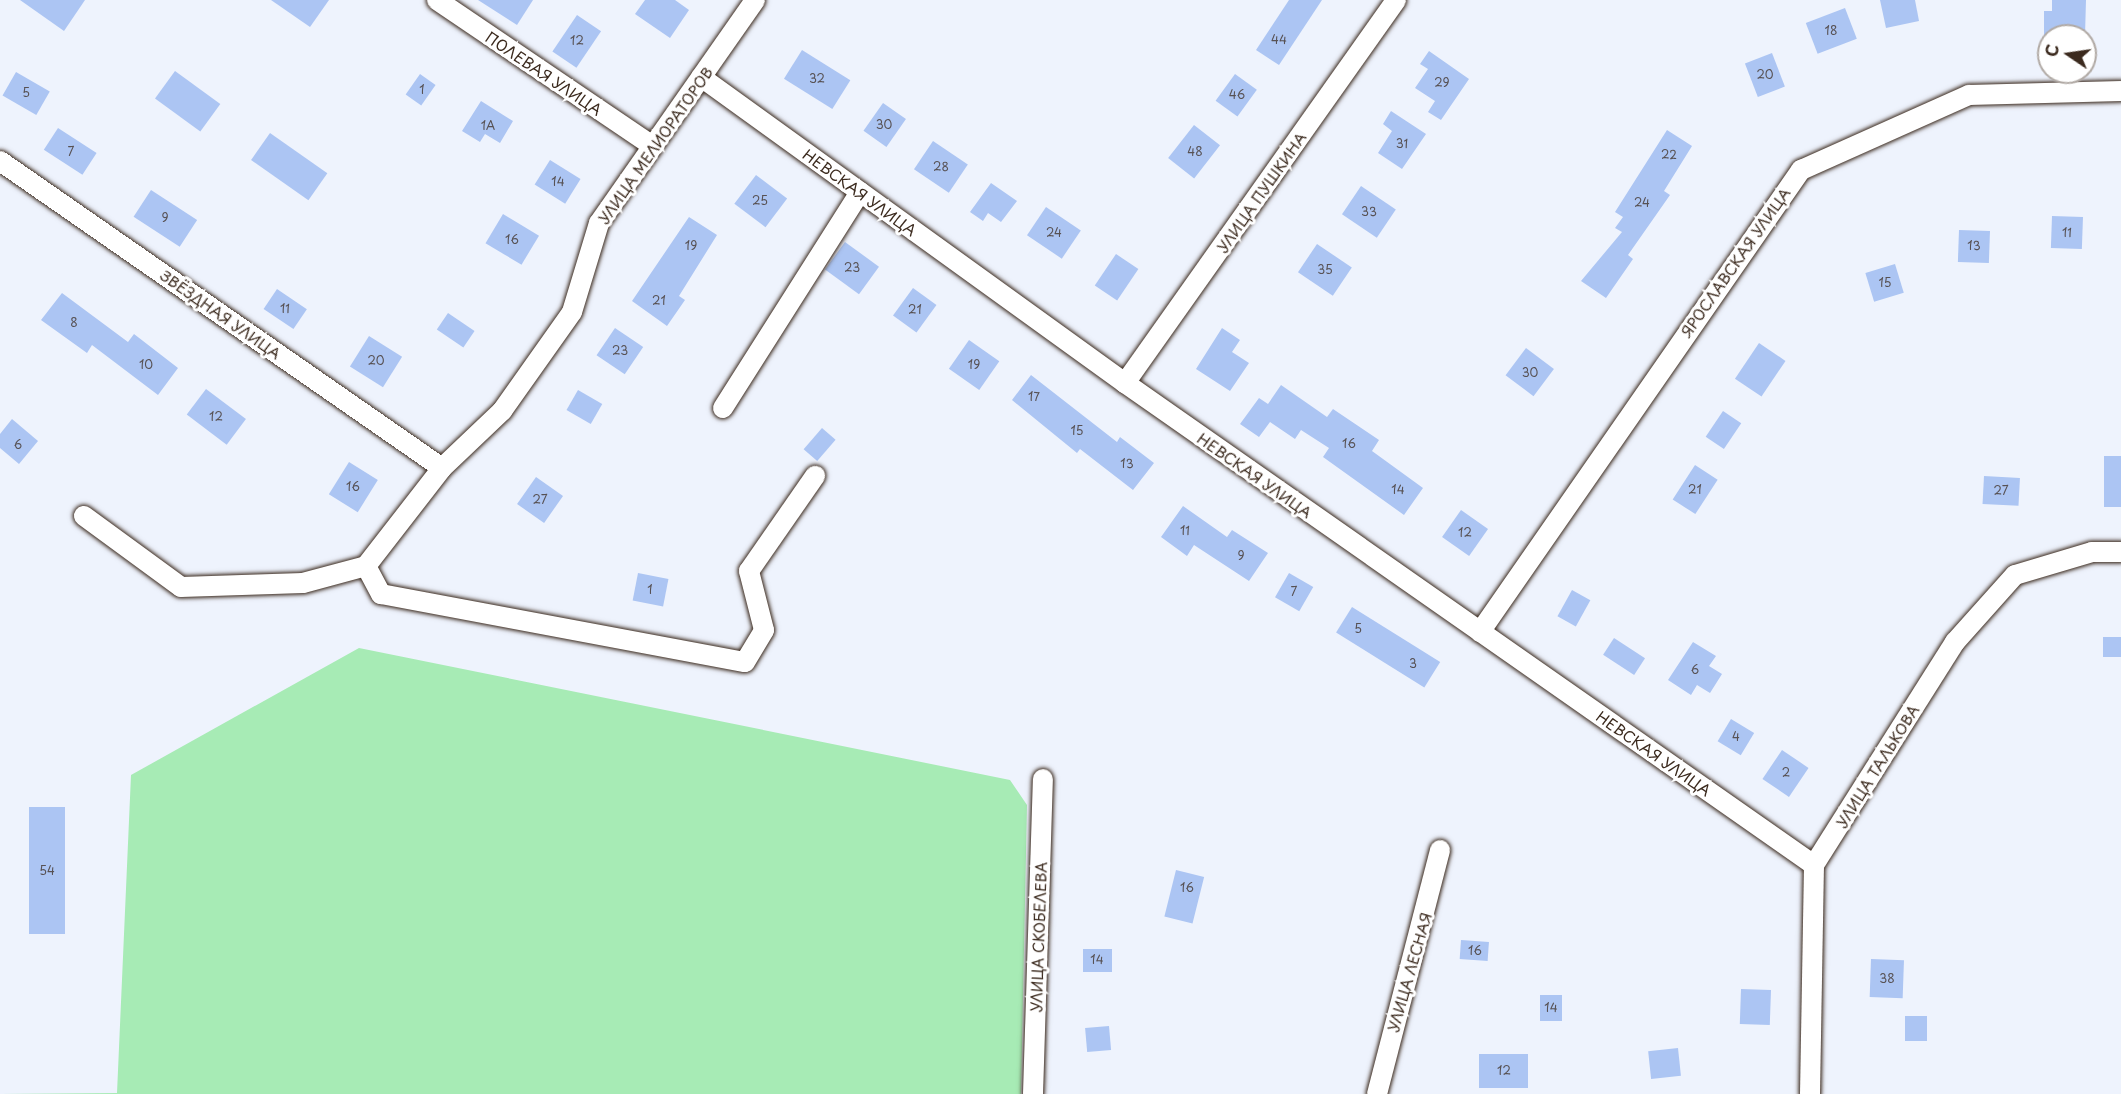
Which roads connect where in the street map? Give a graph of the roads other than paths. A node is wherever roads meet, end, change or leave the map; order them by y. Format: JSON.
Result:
{"nodes":[{"id":1,"x":437,"y":0,"type":"edge"},
{"id":2,"x":756,"y":0,"type":"edge"},
{"id":3,"x":1396,"y":0,"type":"edge"},
{"id":4,"x":702,"y":77,"type":"junction"},
{"id":5,"x":2121,"y":91,"type":"edge"},
{"id":6,"x":651,"y":145,"type":"junction"},
{"id":7,"x":0,"y":161,"type":"edge"},
{"id":8,"x":860,"y":192,"type":"junction"},
{"id":9,"x":1125,"y":383,"type":"junction"},
{"id":10,"x":723,"y":408,"type":"dead end"},
{"id":11,"x":442,"y":468,"type":"junction"},
{"id":12,"x":815,"y":476,"type":"dead end"},
{"id":13,"x":84,"y":516,"type":"dead end"},
{"id":14,"x":2121,"y":552,"type":"edge"},
{"id":15,"x":366,"y":566,"type":"junction"},
{"id":16,"x":1480,"y":632,"type":"junction"},
{"id":17,"x":1043,"y":779,"type":"dead end"},
{"id":18,"x":1440,"y":850,"type":"dead end"},
{"id":19,"x":1814,"y":865,"type":"junction"},
{"id":20,"x":1033,"y":1094,"type":"edge"},
{"id":21,"x":1377,"y":1094,"type":"edge"},
{"id":22,"x":1810,"y":1094,"type":"edge"}],
"edges":[{"from":1,"to":6,"type":"street","name":"ПОЛЕВАЯ УЛИЦА"},
{"from":2,"to":4,"type":"street","name":"УЛИЦА МЕЛИОРАТОРОВ"},
{"from":3,"to":9,"type":"street","name":"УЛИЦА ПУШКИНА"},
{"from":4,"to":6,"type":"street","name":"УЛИЦА МЕЛИОРАТОРОВ"},
{"from":4,"to":8,"type":"street","name":"НЕВСКАЯ УЛИЦА"},
{"from":5,"to":16,"type":"street","name":"ЯРОСЛАВСКАЯ УЛИЦА"},
{"from":6,"to":11,"type":"street","name":"УЛИЦА МЕЛИОРАТОРОВ"},
{"from":7,"to":11,"type":"street","name":"ЗВЁЗДНАЯ УЛИЦА"},
{"from":8,"to":9,"type":"street","name":"НЕВСКАЯ УЛИЦА"},
{"from":8,"to":10,"type":"street"},
{"from":9,"to":16,"type":"street","name":"НЕВСКАЯ УЛИЦА"},
{"from":11,"to":15,"type":"street","name":"УЛИЦА МЕЛИОРАТОРОВ"},
{"from":12,"to":15,"type":"street"},
{"from":13,"to":15,"type":"street"},
{"from":14,"to":19,"type":"street","name":"УЛИЦА ТАЛЬКОВА"},
{"from":16,"to":19,"type":"street","name":"НЕВСКАЯ УЛИЦА"},
{"from":17,"to":20,"type":"street","name":"УЛИЦА СКОБЕЛЕВА"},
{"from":18,"to":21,"type":"street","name":"УЛИЦА ЛЕСНАЯ"},
{"from":19,"to":22,"type":"street"}]}
